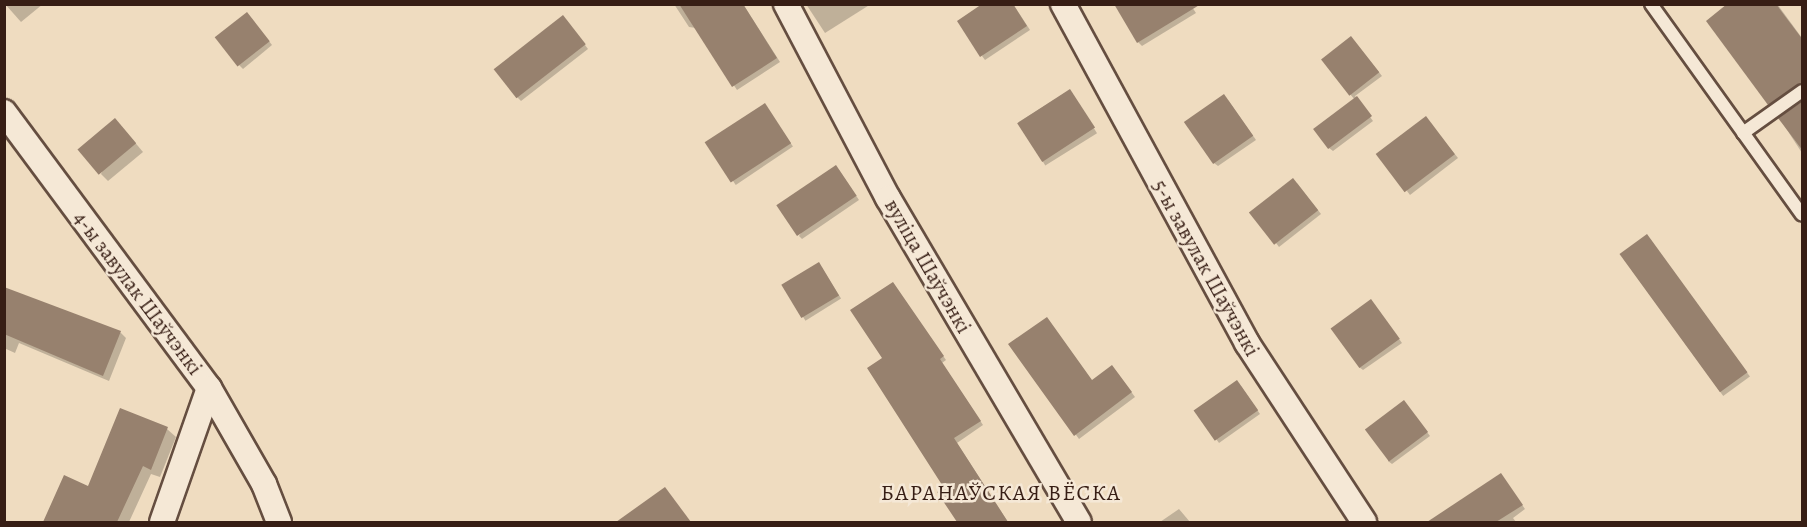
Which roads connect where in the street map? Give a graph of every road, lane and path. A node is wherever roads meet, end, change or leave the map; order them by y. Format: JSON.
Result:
{"nodes":[{"id":1,"x":786,"y":4,"type":"edge"},
{"id":2,"x":1064,"y":4,"type":"edge"},
{"id":3,"x":1651,"y":4,"type":"edge"},
{"id":4,"x":1803,"y":91,"type":"edge"},
{"id":5,"x":4,"y":112,"type":"edge"},
{"id":6,"x":1743,"y":133,"type":"junction"},
{"id":7,"x":1803,"y":215,"type":"edge"},
{"id":8,"x":209,"y":388,"type":"junction"},
{"id":9,"x":162,"y":522,"type":"edge"},
{"id":10,"x":279,"y":522,"type":"edge"},
{"id":11,"x":1079,"y":522,"type":"edge"},
{"id":12,"x":1364,"y":522,"type":"edge"}],
"edges":[{"from":1,"to":11,"type":"street","name":"вуліца Шаўчэнкі"},
{"from":2,"to":12,"type":"street","name":"5-ы завулак Шаўчэнкі"},
{"from":3,"to":6,"type":"lane"},
{"from":4,"to":6,"type":"lane"},
{"from":5,"to":8,"type":"street","name":"4-ы завулак Шаўчэнкі"},
{"from":6,"to":7,"type":"lane"},
{"from":8,"to":9,"type":"street","name":"4-ы завулак Шаўчэнкі"},
{"from":8,"to":10,"type":"street"}]}
